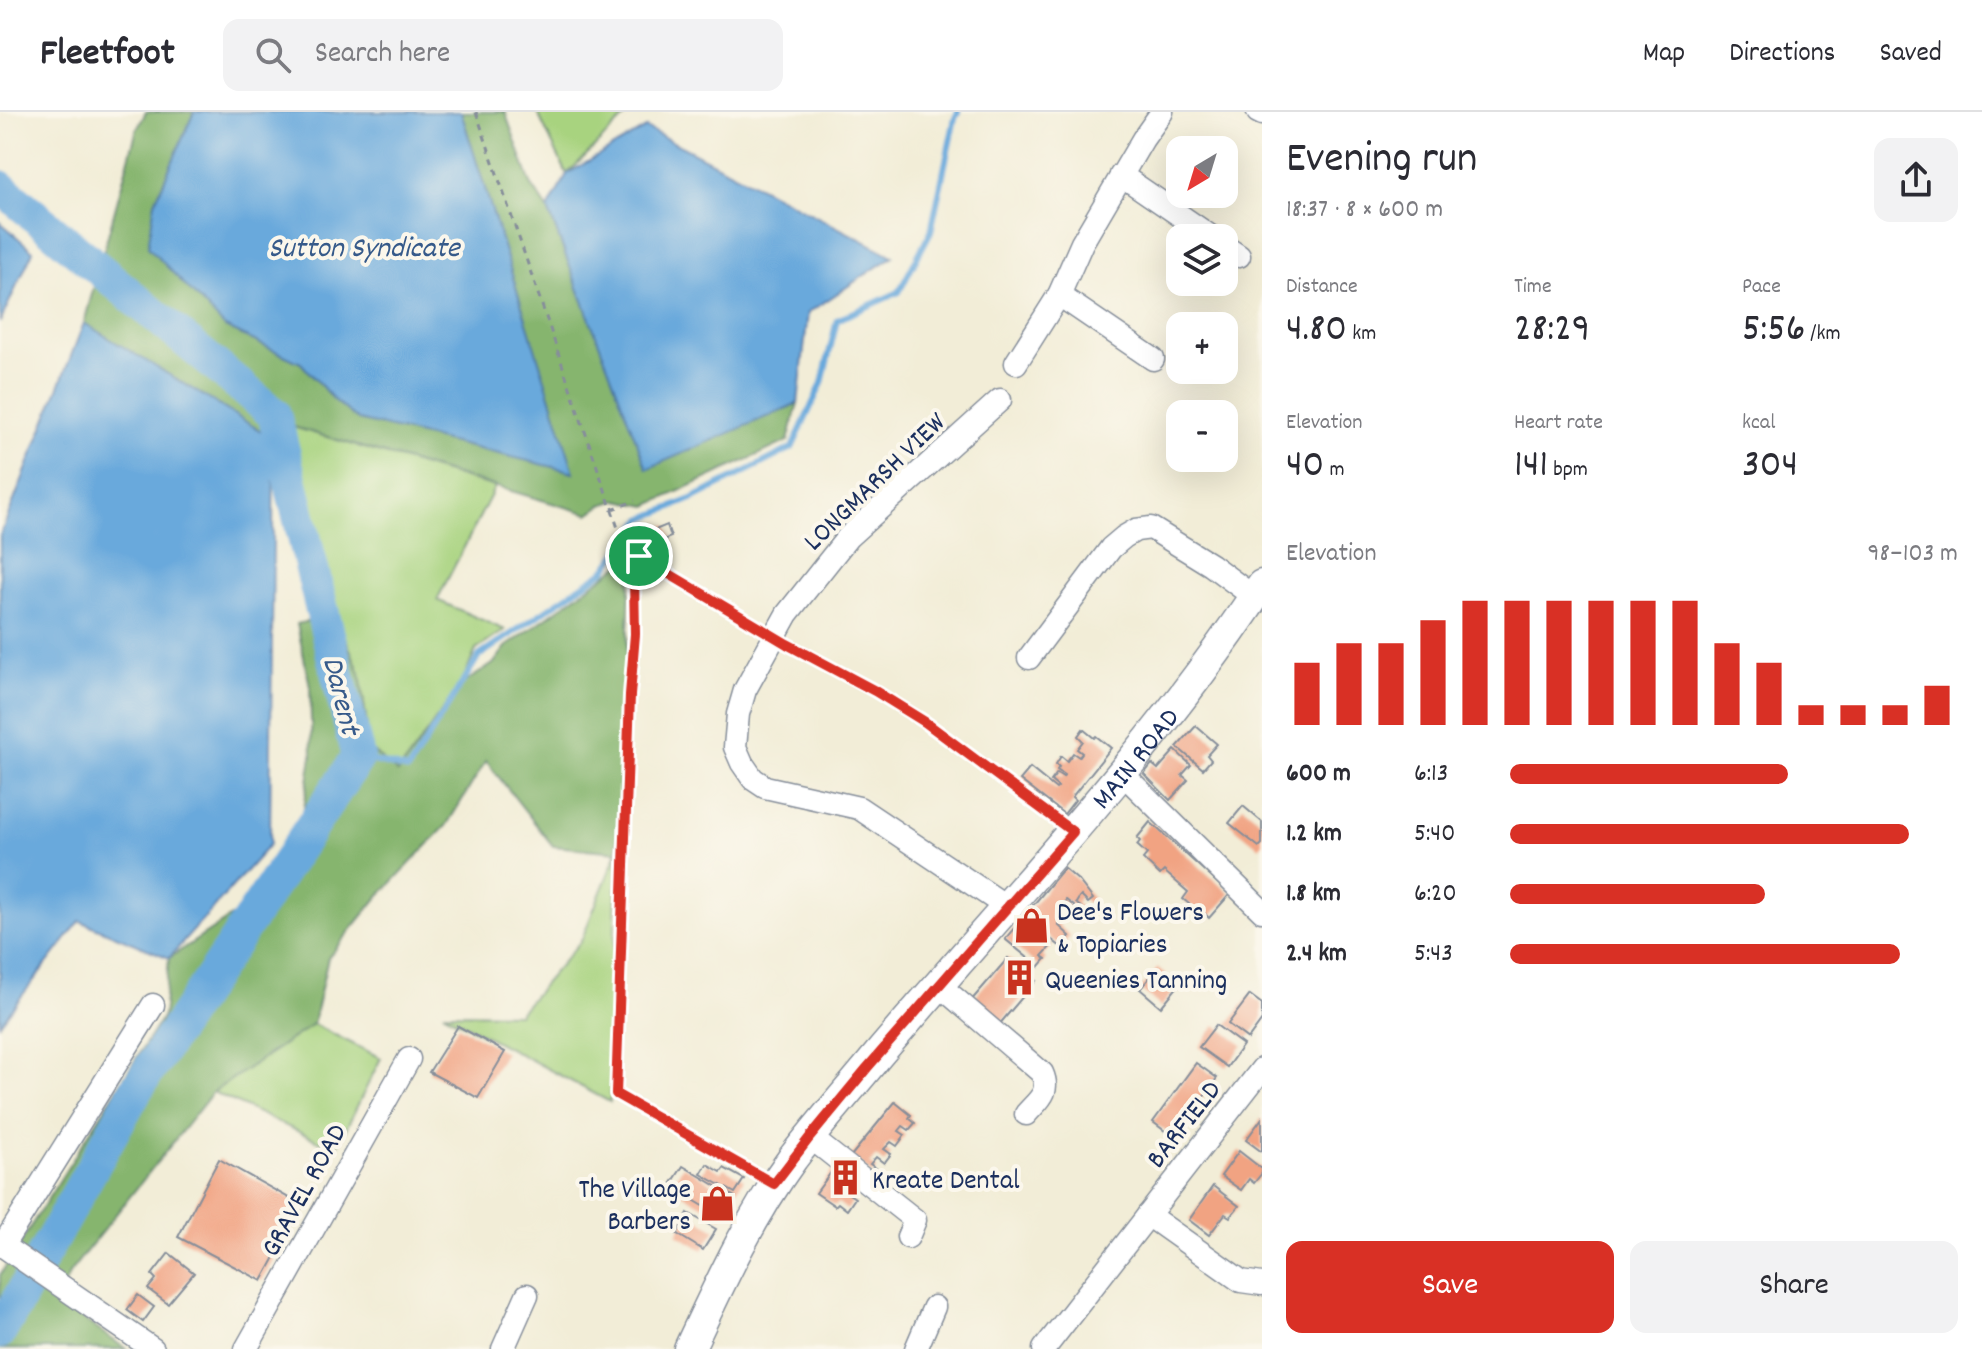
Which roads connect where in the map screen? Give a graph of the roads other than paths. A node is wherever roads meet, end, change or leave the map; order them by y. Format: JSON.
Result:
{"nodes":[{"id":1,"x":1162,"y":112,"type":"edge"},
{"id":2,"x":1121,"y":175,"type":"junction"},
{"id":3,"x":1193,"y":224,"type":"edge"},
{"id":4,"x":1059,"y":295,"type":"junction"},
{"id":5,"x":1153,"y":359,"type":"dead end"},
{"id":6,"x":1016,"y":363,"type":"dead end"},
{"id":7,"x":1000,"y":400,"type":"dead end"},
{"id":8,"x":1258,"y":591,"type":"edge"},
{"id":9,"x":1029,"y":658,"type":"dead end"},
{"id":10,"x":1122,"y":773,"type":"junction"},
{"id":11,"x":1007,"y":907,"type":"junction"},
{"id":12,"x":1262,"y":911,"type":"edge"},
{"id":13,"x":938,"y":984,"type":"junction"},
{"id":14,"x":153,"y":1005,"type":"dead end"},
{"id":15,"x":409,"y":1059,"type":"dead end"},
{"id":16,"x":1262,"y":1069,"type":"edge"},
{"id":17,"x":1026,"y":1114,"type":"dead end"},
{"id":18,"x":810,"y":1137,"type":"junction"},
{"id":19,"x":1148,"y":1215,"type":"junction"},
{"id":20,"x":908,"y":1237,"type":"dead end"},
{"id":21,"x":6,"y":1247,"type":"edge"},
{"id":22,"x":1262,"y":1284,"type":"edge"},
{"id":23,"x":527,"y":1295,"type":"dead end"},
{"id":24,"x":934,"y":1307,"type":"dead end"},
{"id":25,"x":153,"y":1349,"type":"edge"},
{"id":26,"x":246,"y":1349,"type":"edge"},
{"id":27,"x":503,"y":1349,"type":"edge"},
{"id":28,"x":689,"y":1349,"type":"edge"},
{"id":29,"x":916,"y":1349,"type":"edge"},
{"id":30,"x":1044,"y":1349,"type":"edge"}],
"edges":[{"from":1,"to":2,"type":"street"},
{"from":2,"to":3,"type":"street"},
{"from":2,"to":4,"type":"street"},
{"from":4,"to":5,"type":"street"},
{"from":4,"to":6,"type":"street"},
{"from":7,"to":11,"type":"street","name":"LONGMARSH VIEW"},
{"from":8,"to":9,"type":"street"},
{"from":8,"to":10,"type":"main road","name":"MAIN ROAD"},
{"from":10,"to":11,"type":"main road","name":"MAIN ROAD"},
{"from":10,"to":12,"type":"street"},
{"from":11,"to":13,"type":"main road","name":"MAIN ROAD"},
{"from":13,"to":17,"type":"street"},
{"from":13,"to":18,"type":"main road","name":"MAIN ROAD"},
{"from":14,"to":21,"type":"street"},
{"from":15,"to":26,"type":"street","name":"GRAVEL ROAD"},
{"from":16,"to":19,"type":"street","name":"BARFIELD"},
{"from":18,"to":20,"type":"street"},
{"from":18,"to":28,"type":"main road","name":"MAIN ROAD"},
{"from":19,"to":22,"type":"street"},
{"from":19,"to":30,"type":"street","name":"BARFIELD"},
{"from":21,"to":25,"type":"street"},
{"from":23,"to":27,"type":"street"},
{"from":24,"to":29,"type":"street"}]}
